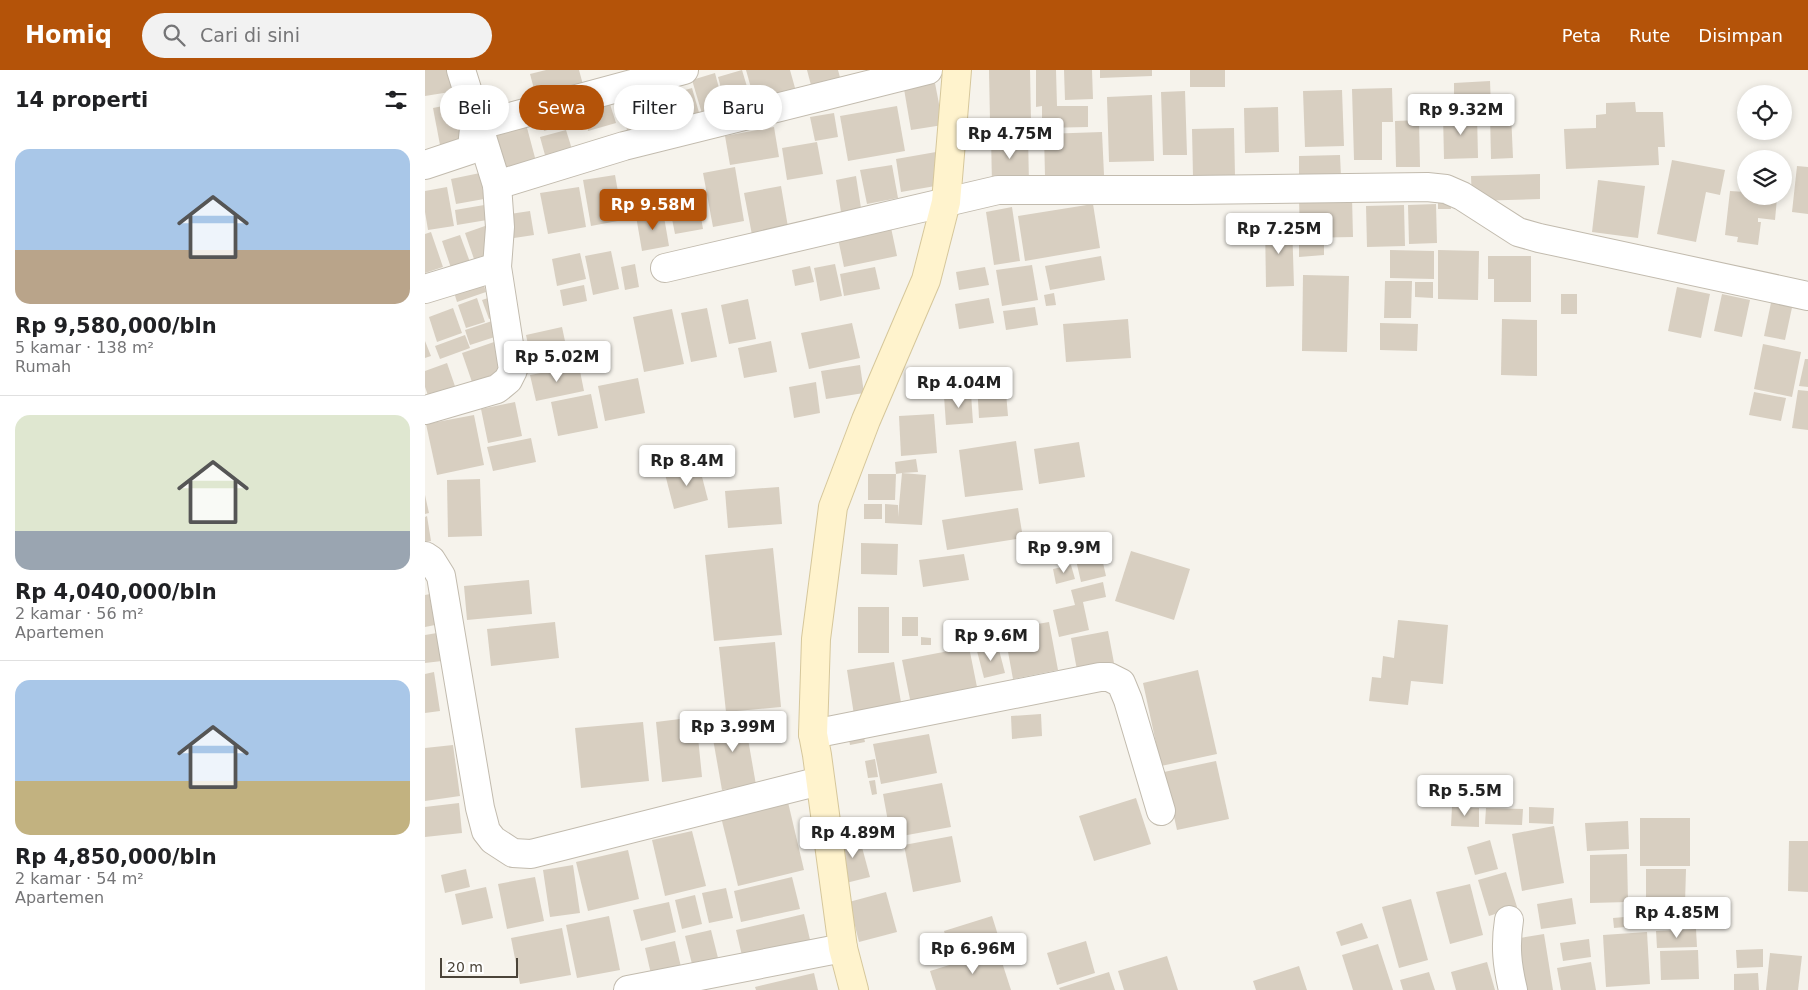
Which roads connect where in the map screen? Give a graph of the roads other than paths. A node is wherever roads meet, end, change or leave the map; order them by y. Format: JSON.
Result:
{"nodes":[{"id":1,"x":461,"y":70,"type":"edge"},
{"id":2,"x":684,"y":70,"type":"edge"},
{"id":3,"x":928,"y":70,"type":"edge"},
{"id":4,"x":957,"y":70,"type":"edge"},
{"id":5,"x":466,"y":85,"type":"edge"},
{"id":6,"x":509,"y":118,"type":"edge"},
{"id":7,"x":474,"y":130,"type":"edge"},
{"id":8,"x":481,"y":130,"type":"edge"},
{"id":9,"x":425,"y":165,"type":"edge"},
{"id":10,"x":497,"y":184,"type":"junction"},
{"id":11,"x":946,"y":202,"type":"junction"},
{"id":12,"x":497,"y":267,"type":"junction"},
{"id":13,"x":665,"y":268,"type":"dead end"},
{"id":14,"x":425,"y":289,"type":"edge"},
{"id":15,"x":1808,"y":296,"type":"edge"},
{"id":16,"x":425,"y":410,"type":"edge"},
{"id":17,"x":425,"y":556,"type":"edge"},
{"id":18,"x":813,"y":734,"type":"junction"},
{"id":19,"x":820,"y":781,"type":"junction"},
{"id":20,"x":1161,"y":811,"type":"dead end"},
{"id":21,"x":1509,"y":920,"type":"dead end"},
{"id":22,"x":843,"y":948,"type":"junction"},
{"id":23,"x":628,"y":990,"type":"edge"},
{"id":24,"x":854,"y":990,"type":"edge"},
{"id":25,"x":1513,"y":990,"type":"edge"}],
"edges":[{"from":1,"to":5,"type":"street"},
{"from":2,"to":6,"type":"street"},
{"from":3,"to":10,"type":"street"},
{"from":4,"to":11,"type":"street"},
{"from":7,"to":9,"type":"street"},
{"from":8,"to":10,"type":"street"},
{"from":10,"to":12,"type":"street"},
{"from":11,"to":13,"type":"street"},
{"from":11,"to":15,"type":"street"},
{"from":11,"to":18,"type":"street"},
{"from":12,"to":14,"type":"street"},
{"from":12,"to":16,"type":"street"},
{"from":17,"to":19,"type":"street"},
{"from":18,"to":19,"type":"street"},
{"from":18,"to":20,"type":"street"},
{"from":19,"to":22,"type":"street"},
{"from":21,"to":25,"type":"street"},
{"from":22,"to":23,"type":"street"},
{"from":22,"to":24,"type":"street"}]}
